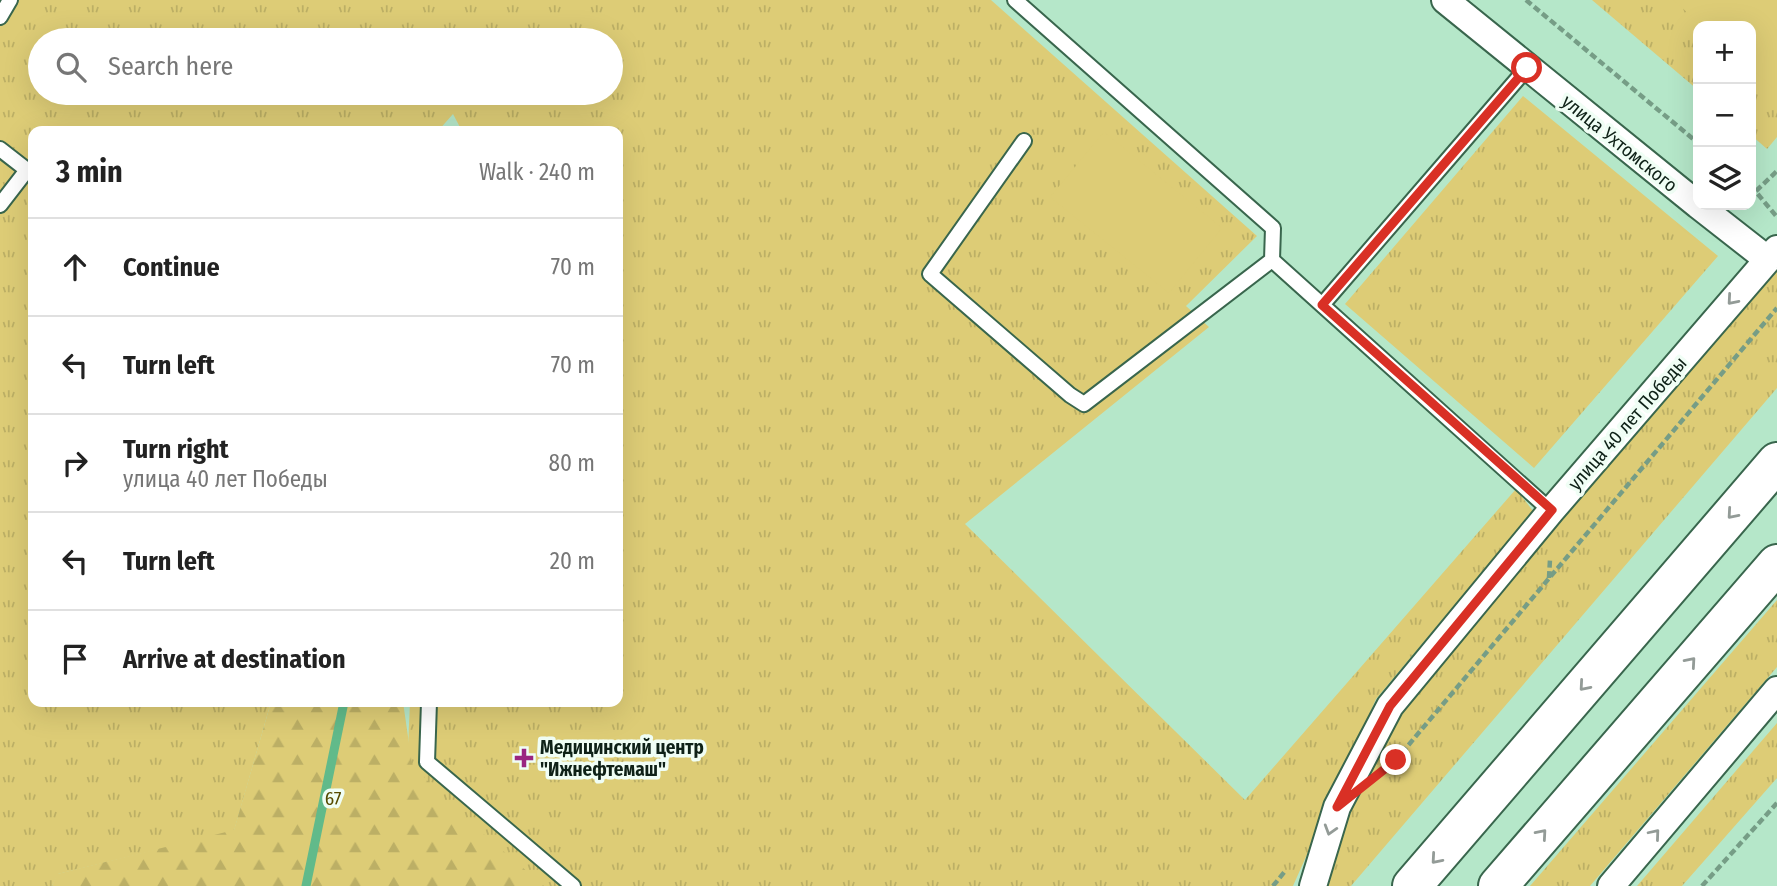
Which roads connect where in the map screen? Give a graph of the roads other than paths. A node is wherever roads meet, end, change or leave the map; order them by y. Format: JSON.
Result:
{"nodes":[{"id":1,"x":10,"y":0,"type":"edge"},
{"id":2,"x":1015,"y":0,"type":"edge"},
{"id":3,"x":1446,"y":0,"type":"edge"},
{"id":4,"x":0,"y":17,"type":"edge"},
{"id":5,"x":1527,"y":68,"type":"junction"},
{"id":6,"x":1024,"y":141,"type":"dead end"},
{"id":7,"x":0,"y":149,"type":"edge"},
{"id":8,"x":1693,"y":201,"type":"edge"},
{"id":9,"x":0,"y":205,"type":"edge"},
{"id":10,"x":1706,"y":210,"type":"edge"},
{"id":11,"x":1772,"y":254,"type":"edge"},
{"id":12,"x":1272,"y":260,"type":"junction"},
{"id":13,"x":1322,"y":305,"type":"junction"},
{"id":14,"x":1777,"y":462,"type":"edge"},
{"id":15,"x":1552,"y":510,"type":"junction"},
{"id":16,"x":1777,"y":564,"type":"edge"},
{"id":17,"x":1777,"y":690,"type":"edge"},
{"id":18,"x":429,"y":707,"type":"edge"},
{"id":19,"x":573,"y":886,"type":"edge"},
{"id":20,"x":1313,"y":886,"type":"edge"},
{"id":21,"x":1412,"y":886,"type":"edge"},
{"id":22,"x":1498,"y":886,"type":"edge"},
{"id":23,"x":1611,"y":886,"type":"edge"}],
"edges":[{"from":1,"to":4,"type":"lane"},
{"from":2,"to":12,"type":"lane"},
{"from":3,"to":5,"type":"street","name":"улица Ухтомского"},
{"from":5,"to":8,"type":"street","name":"улица Ухтомского"},
{"from":5,"to":13,"type":"lane"},
{"from":6,"to":12,"type":"lane"},
{"from":7,"to":9,"type":"lane"},
{"from":10,"to":11,"type":"street","name":"улица Ухтомского"},
{"from":11,"to":15,"type":"street","name":"улица 40 лет Победы","one_way":true},
{"from":12,"to":13,"type":"lane"},
{"from":13,"to":15,"type":"lane"},
{"from":14,"to":21,"type":"main road","one_way":true},
{"from":15,"to":20,"type":"street","name":"улица 40 лет Победы","one_way":true},
{"from":22,"to":16,"type":"main road","one_way":true},
{"from":23,"to":17,"type":"street","one_way":true},
{"from":18,"to":19,"type":"lane"}]}
